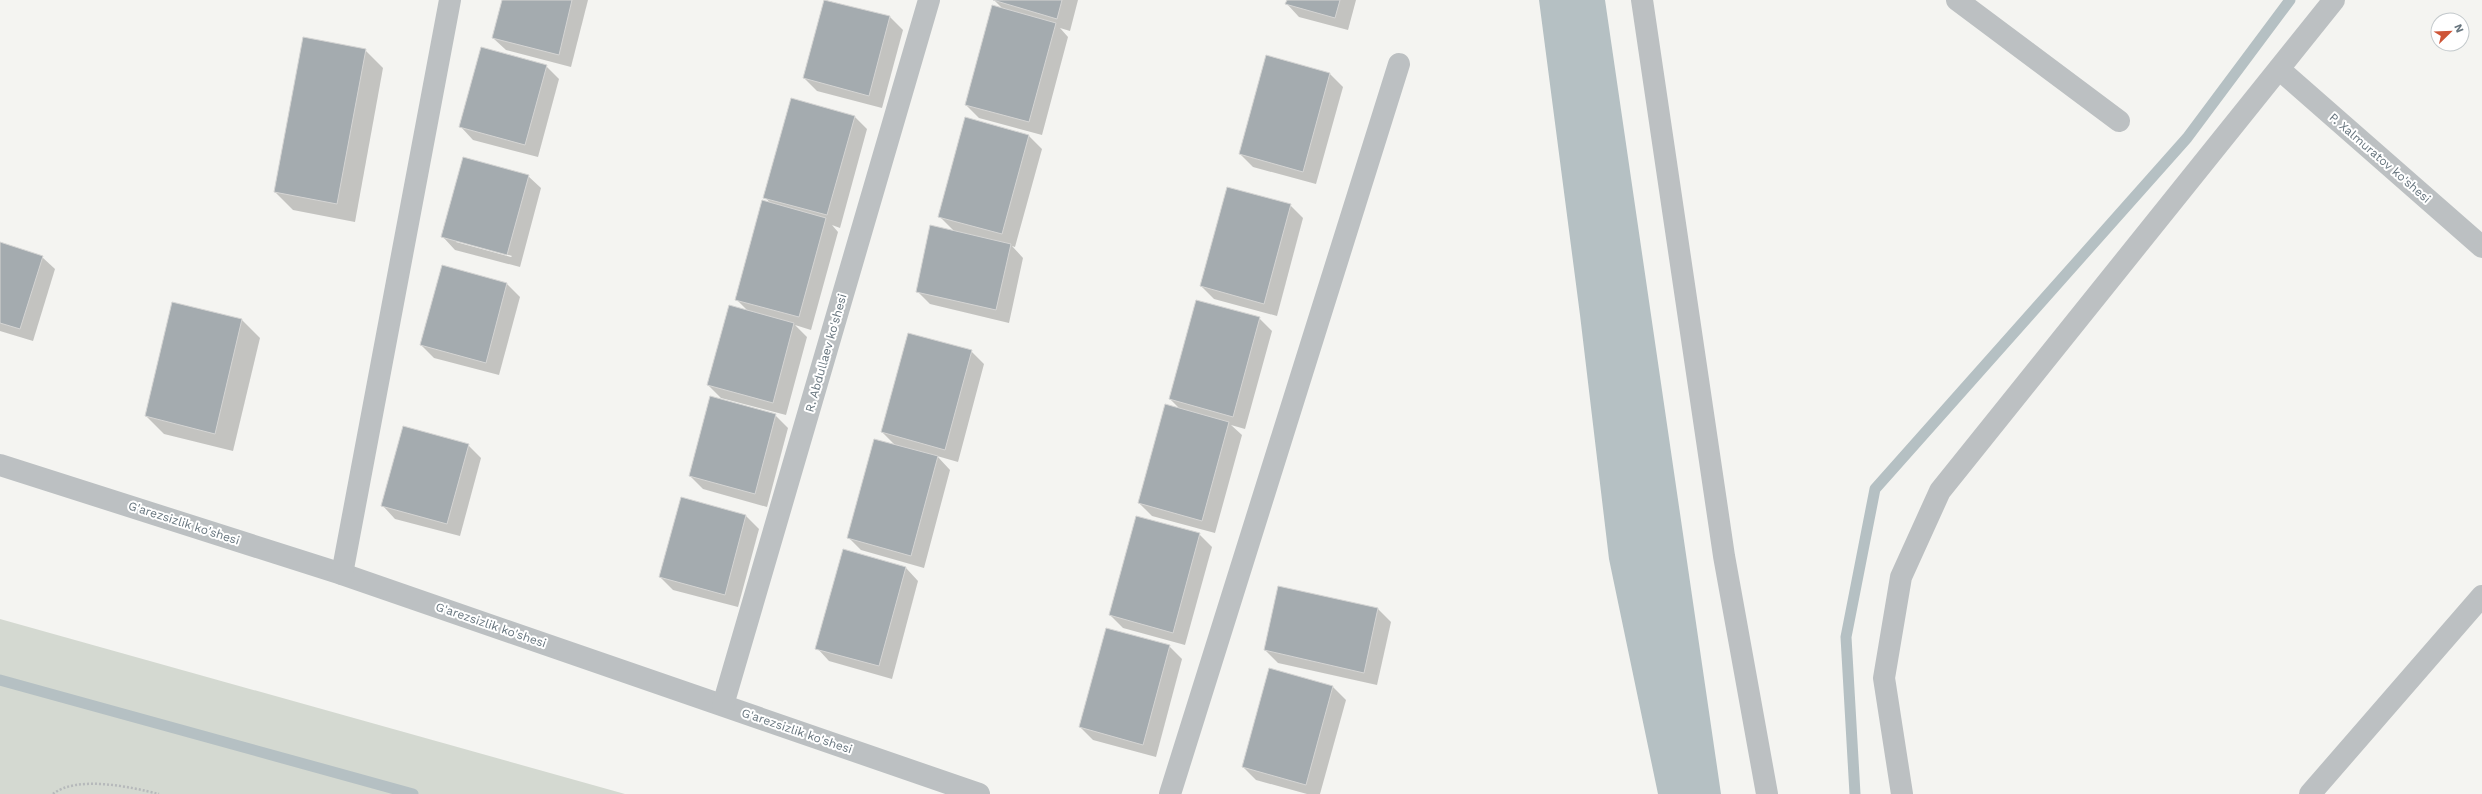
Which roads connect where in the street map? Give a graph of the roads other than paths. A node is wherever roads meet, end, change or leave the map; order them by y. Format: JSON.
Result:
{"nodes":[{"id":1,"x":450,"y":0,"type":"edge"},
{"id":2,"x":929,"y":0,"type":"edge"},
{"id":3,"x":1642,"y":0,"type":"edge"},
{"id":4,"x":1957,"y":0,"type":"edge"},
{"id":5,"x":2334,"y":0,"type":"edge"},
{"id":6,"x":1399,"y":64,"type":"dead end"},
{"id":7,"x":2278,"y":70,"type":"junction"},
{"id":8,"x":2119,"y":121,"type":"dead end"},
{"id":9,"x":2482,"y":248,"type":"edge"},
{"id":10,"x":0,"y":465,"type":"edge"},
{"id":11,"x":342,"y":574,"type":"junction"},
{"id":12,"x":2482,"y":596,"type":"edge"},
{"id":13,"x":723,"y":706,"type":"junction"},
{"id":14,"x":979,"y":794,"type":"edge"},
{"id":15,"x":1170,"y":794,"type":"edge"},
{"id":16,"x":1767,"y":794,"type":"edge"},
{"id":17,"x":1902,"y":794,"type":"edge"},
{"id":18,"x":2310,"y":794,"type":"edge"}],
"edges":[{"from":1,"to":11,"type":"street"},
{"from":2,"to":13,"type":"street","name":"R. Abdullaev ko'shesi"},
{"from":3,"to":16,"type":"street"},
{"from":4,"to":8,"type":"street"},
{"from":5,"to":7,"type":"street"},
{"from":6,"to":15,"type":"street"},
{"from":7,"to":9,"type":"street","name":"P. Xalmuratov ko'shesi"},
{"from":7,"to":17,"type":"street"},
{"from":10,"to":11,"type":"street","name":"G'arezsizlik ko'shesi"},
{"from":11,"to":13,"type":"street","name":"G'arezsizlik ko'shesi"},
{"from":12,"to":18,"type":"street"},
{"from":13,"to":14,"type":"street","name":"G'arezsizlik ko'shesi"}]}
